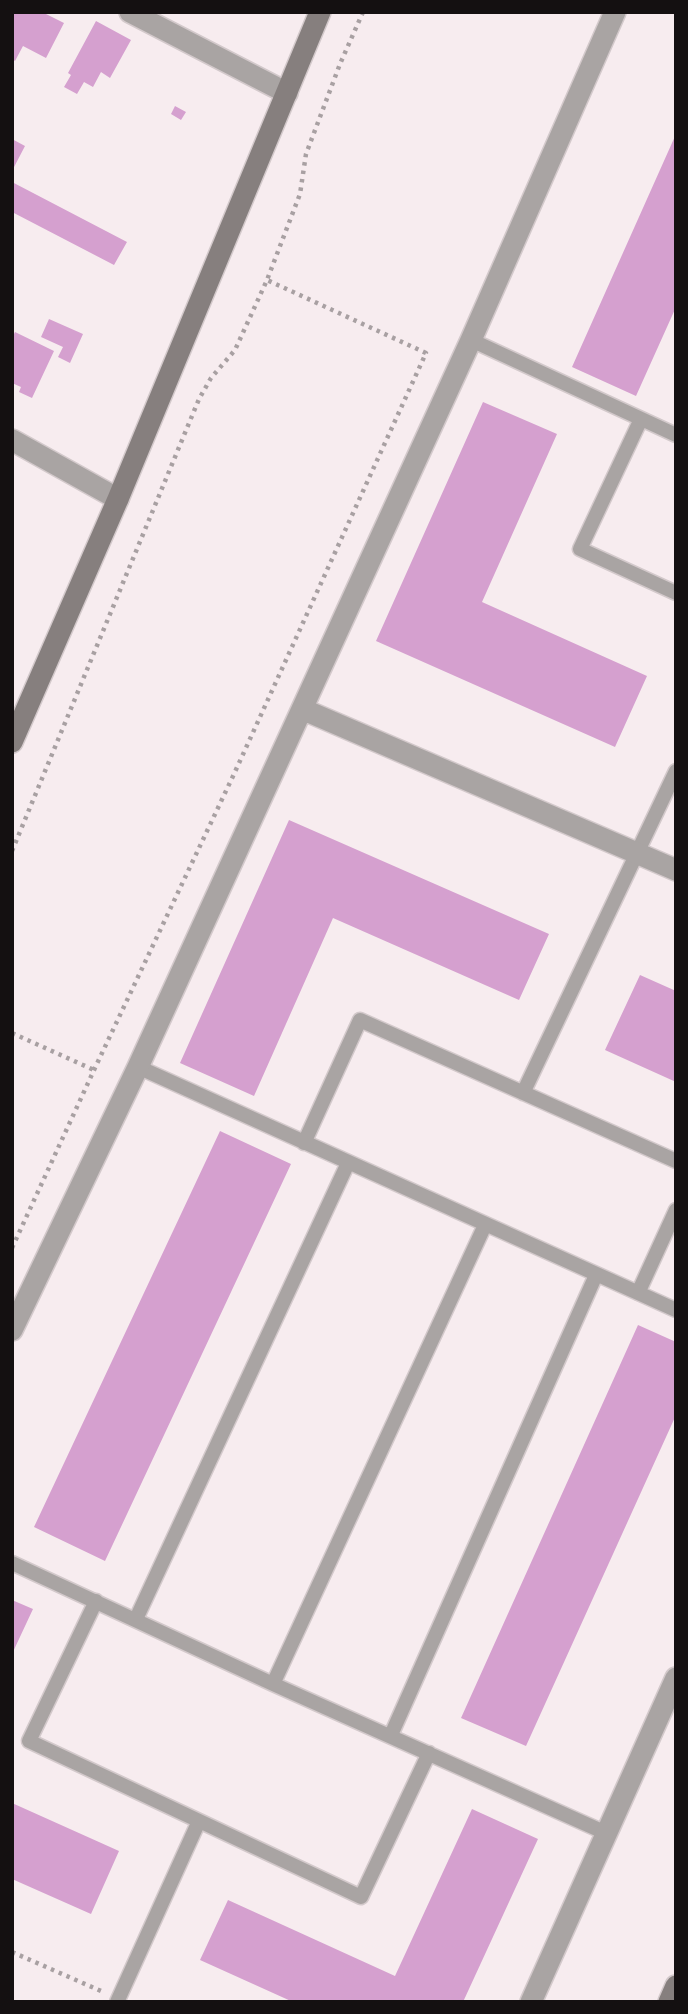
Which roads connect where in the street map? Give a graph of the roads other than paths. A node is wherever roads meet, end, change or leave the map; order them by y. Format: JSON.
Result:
{"nodes":[{"id":1,"x":130,"y":12,"type":"edge"},
{"id":2,"x":320,"y":12,"type":"edge"},
{"id":3,"x":615,"y":12,"type":"edge"},
{"id":4,"x":287,"y":93,"type":"junction"},
{"id":5,"x":471,"y":340,"type":"junction"},
{"id":6,"x":641,"y":419,"type":"junction"},
{"id":7,"x":676,"y":435,"type":"edge"},
{"id":8,"x":12,"y":440,"type":"edge"},
{"id":9,"x":118,"y":499,"type":"junction"},
{"id":10,"x":676,"y":593,"type":"edge"},
{"id":11,"x":302,"y":709,"type":"junction"},
{"id":12,"x":12,"y":742,"type":"edge"},
{"id":13,"x":676,"y":771,"type":"edge"},
{"id":14,"x":637,"y":853,"type":"junction"},
{"id":15,"x":676,"y":870,"type":"edge"},
{"id":16,"x":138,"y":1068,"type":"junction"},
{"id":17,"x":523,"y":1093,"type":"junction"},
{"id":18,"x":304,"y":1143,"type":"junction"},
{"id":19,"x":676,"y":1161,"type":"edge"},
{"id":20,"x":348,"y":1163,"type":"junction"},
{"id":21,"x":676,"y":1210,"type":"edge"},
{"id":22,"x":485,"y":1225,"type":"junction"},
{"id":23,"x":596,"y":1275,"type":"junction"},
{"id":24,"x":638,"y":1293,"type":"junction"},
{"id":25,"x":676,"y":1310,"type":"edge"},
{"id":26,"x":12,"y":1330,"type":"edge"},
{"id":27,"x":12,"y":1563,"type":"edge"},
{"id":28,"x":96,"y":1601,"type":"junction"},
{"id":29,"x":136,"y":1619,"type":"junction"},
{"id":30,"x":676,"y":1678,"type":"edge"},
{"id":31,"x":273,"y":1684,"type":"junction"},
{"id":32,"x":391,"y":1735,"type":"junction"},
{"id":33,"x":429,"y":1753,"type":"junction"},
{"id":34,"x":199,"y":1821,"type":"junction"},
{"id":35,"x":606,"y":1833,"type":"junction"},
{"id":36,"x":676,"y":1986,"type":"edge"},
{"id":37,"x":118,"y":2001,"type":"edge"},
{"id":38,"x":531,"y":2002,"type":"edge"},
{"id":39,"x":669,"y":2002,"type":"edge"}],
"edges":[{"from":1,"to":4,"type":"street"},
{"from":2,"to":4,"type":"street"},
{"from":3,"to":5,"type":"street"},
{"from":4,"to":9,"type":"street"},
{"from":5,"to":6,"type":"lane"},
{"from":5,"to":11,"type":"street"},
{"from":6,"to":7,"type":"lane"},
{"from":6,"to":10,"type":"lane"},
{"from":8,"to":9,"type":"street"},
{"from":9,"to":12,"type":"street"},
{"from":11,"to":14,"type":"street"},
{"from":11,"to":16,"type":"street"},
{"from":13,"to":14,"type":"lane"},
{"from":14,"to":15,"type":"street"},
{"from":14,"to":17,"type":"lane"},
{"from":16,"to":18,"type":"lane"},
{"from":16,"to":26,"type":"street"},
{"from":17,"to":18,"type":"lane"},
{"from":17,"to":19,"type":"lane"},
{"from":18,"to":20,"type":"lane"},
{"from":20,"to":22,"type":"lane"},
{"from":20,"to":29,"type":"lane"},
{"from":21,"to":24,"type":"lane"},
{"from":22,"to":23,"type":"lane"},
{"from":22,"to":31,"type":"lane"},
{"from":23,"to":24,"type":"lane"},
{"from":23,"to":32,"type":"lane"},
{"from":24,"to":25,"type":"lane"},
{"from":27,"to":28,"type":"lane"},
{"from":28,"to":29,"type":"lane"},
{"from":28,"to":34,"type":"lane"},
{"from":29,"to":31,"type":"lane"},
{"from":30,"to":35,"type":"street"},
{"from":31,"to":32,"type":"lane"},
{"from":32,"to":33,"type":"lane"},
{"from":33,"to":34,"type":"lane"},
{"from":33,"to":35,"type":"lane"},
{"from":34,"to":37,"type":"lane"},
{"from":35,"to":38,"type":"street"},
{"from":36,"to":39,"type":"street"}]}
